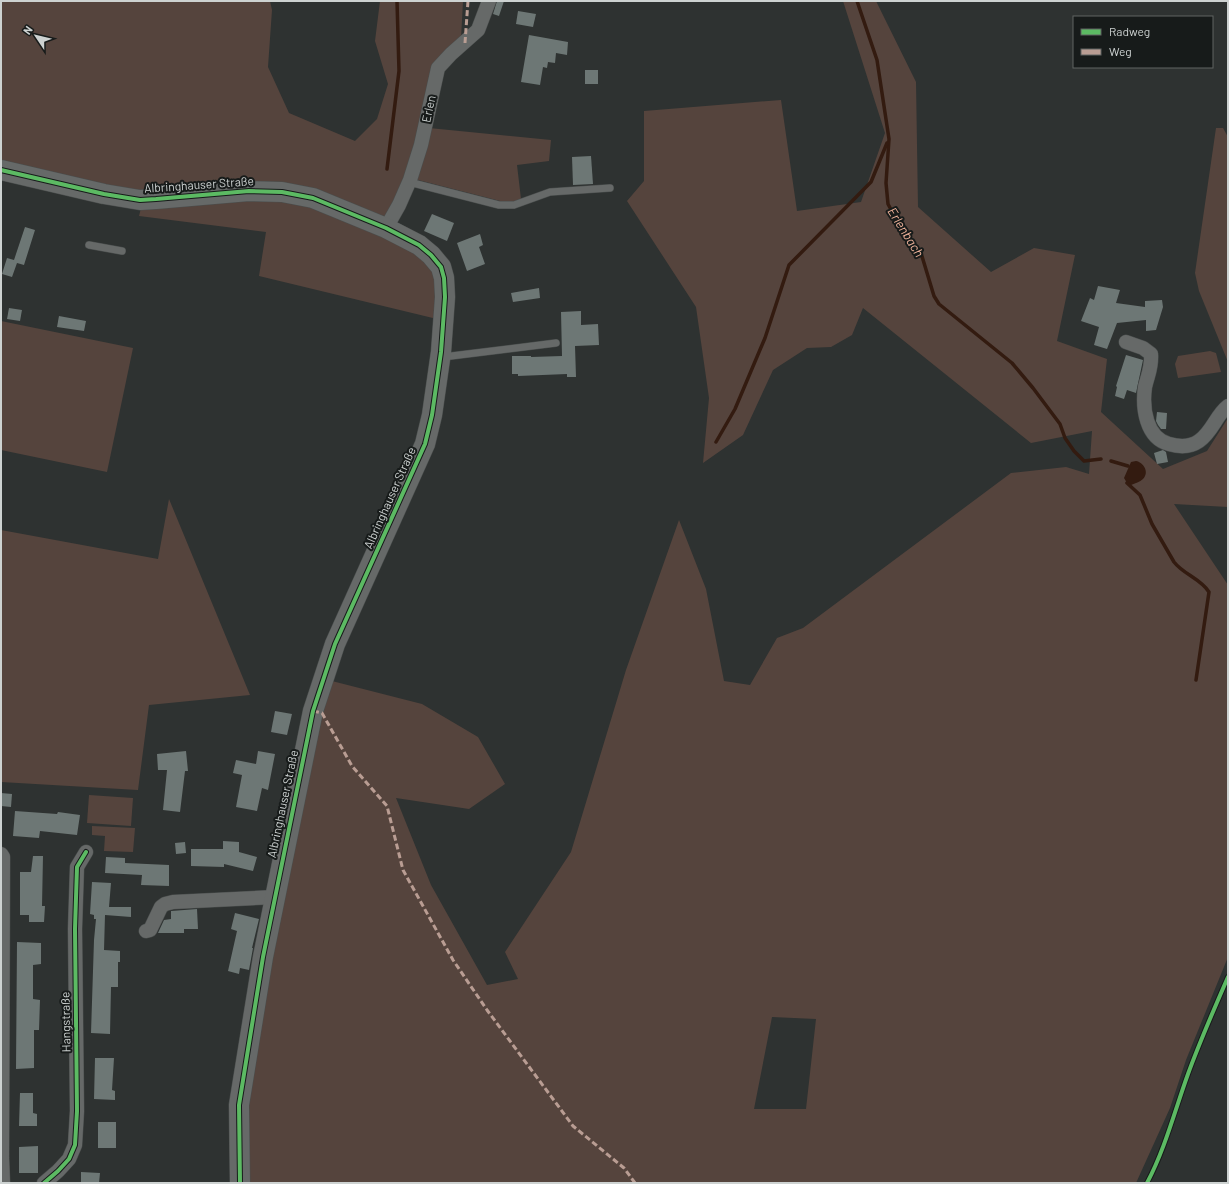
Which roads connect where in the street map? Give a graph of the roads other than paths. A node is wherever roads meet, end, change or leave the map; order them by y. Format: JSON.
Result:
{"nodes":[{"id":1,"x":488,"y":1,"type":"edge"},
{"id":2,"x":1,"y":170,"type":"edge"},
{"id":3,"x":409,"y":182,"type":"junction"},
{"id":4,"x":610,"y":188,"type":"dead end"},
{"id":5,"x":386,"y":228,"type":"junction"},
{"id":6,"x":89,"y":244,"type":"dead end"},
{"id":7,"x":122,"y":251,"type":"dead end"},
{"id":8,"x":1126,"y":342,"type":"dead end"},
{"id":9,"x":556,"y":343,"type":"dead end"},
{"id":10,"x":440,"y":357,"type":"junction"},
{"id":11,"x":1228,"y":406,"type":"edge"},
{"id":12,"x":86,"y":852,"type":"dead end"},
{"id":13,"x":1,"y":854,"type":"edge"},
{"id":14,"x":275,"y":896,"type":"junction"},
{"id":15,"x":146,"y":931,"type":"dead end"},
{"id":16,"x":3,"y":1183,"type":"edge"},
{"id":17,"x":44,"y":1183,"type":"edge"},
{"id":18,"x":240,"y":1183,"type":"edge"}],
"edges":[{"from":1,"to":3,"type":"street","name":"Erlen"},
{"from":2,"to":5,"type":"street","name":"Albringhauser Straße"},
{"from":3,"to":4,"type":"lane"},
{"from":3,"to":5,"type":"street","name":"Erlen"},
{"from":5,"to":10,"type":"street","name":"Albringhauser Straße"},
{"from":6,"to":7,"type":"lane"},
{"from":8,"to":11,"type":"street"},
{"from":9,"to":10,"type":"lane"},
{"from":10,"to":14,"type":"street","name":"Albringhauser Straße"},
{"from":12,"to":17,"type":"street","name":"Hangstraße"},
{"from":13,"to":16,"type":"street"},
{"from":14,"to":15,"type":"street"},
{"from":14,"to":18,"type":"street","name":"Albringhauser Straße"}]}
